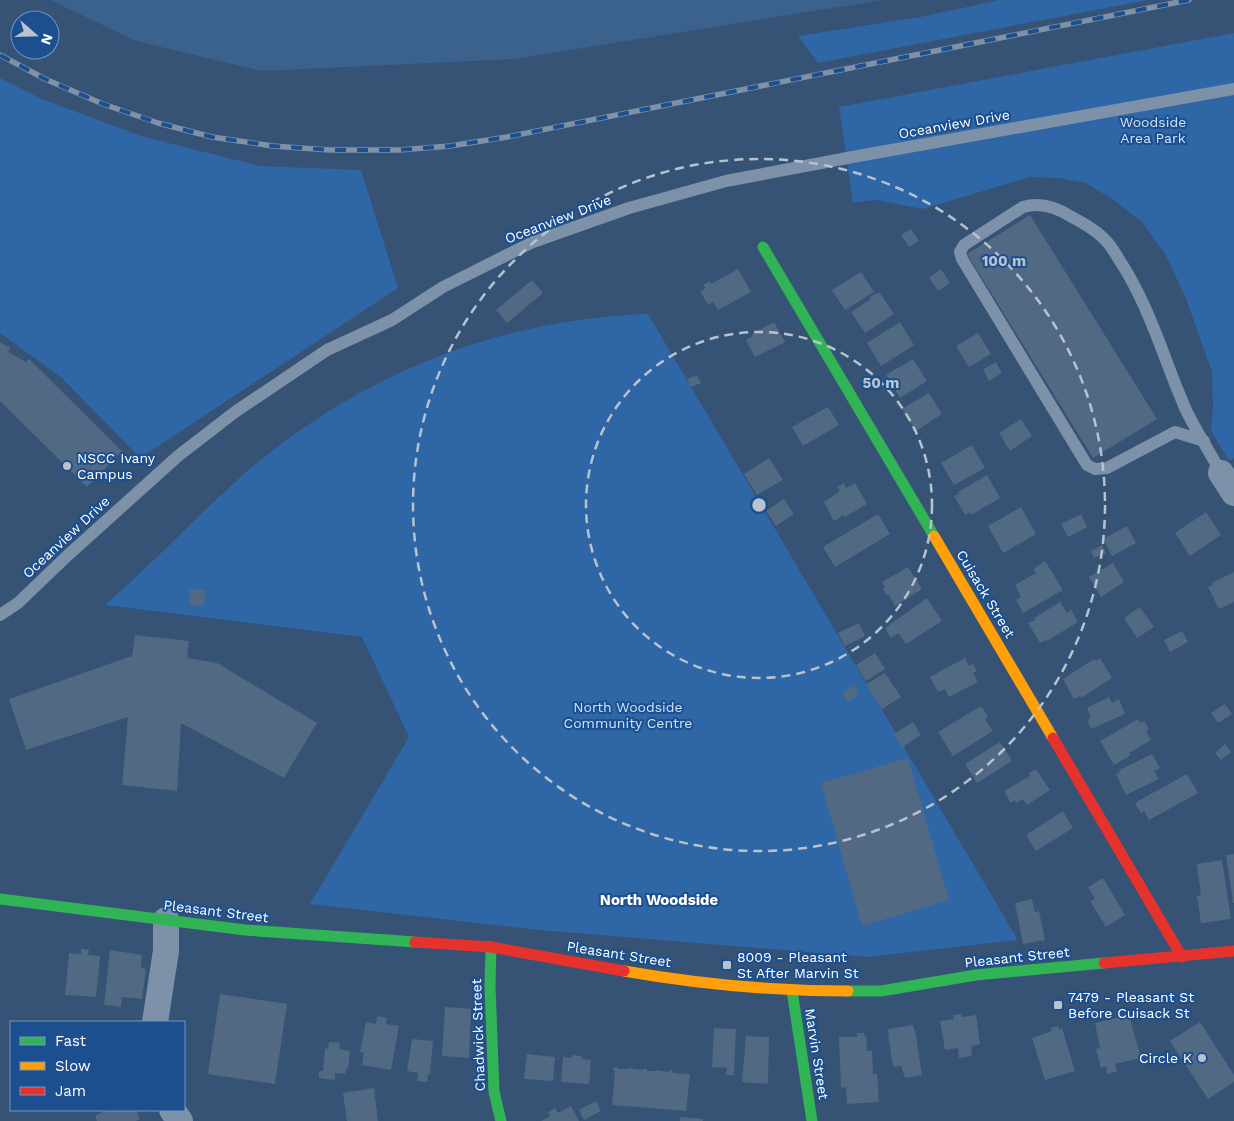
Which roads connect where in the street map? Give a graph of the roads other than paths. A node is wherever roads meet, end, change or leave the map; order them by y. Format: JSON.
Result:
{"nodes":[{"id":1,"x":1234,"y":89,"type":"edge"},
{"id":2,"x":763,"y":247,"type":"dead end"},
{"id":3,"x":1204,"y":441,"type":"junction"},
{"id":4,"x":1228,"y":483,"type":"edge"},
{"id":5,"x":0,"y":615,"type":"edge"},
{"id":6,"x":0,"y":898,"type":"edge"},
{"id":7,"x":166,"y":920,"type":"junction"},
{"id":8,"x":491,"y":947,"type":"junction"},
{"id":9,"x":1234,"y":952,"type":"edge"},
{"id":10,"x":1182,"y":957,"type":"junction"},
{"id":11,"x":792,"y":991,"type":"junction"},
{"id":12,"x":155,"y":1021,"type":"edge"},
{"id":13,"x":501,"y":1121,"type":"edge"},
{"id":14,"x":812,"y":1121,"type":"edge"}],
"edges":[{"from":1,"to":5,"type":"lane","name":"Oceanview Drive"},
{"from":2,"to":10,"type":"main road","name":"Cuisack Street"},
{"from":3,"to":3,"type":"lane"},
{"from":3,"to":4,"type":"lane"},
{"from":6,"to":7,"type":"main road","name":"Pleasant Street"},
{"from":7,"to":8,"type":"main road","name":"Pleasant Street"},
{"from":7,"to":12,"type":"street"},
{"from":8,"to":11,"type":"main road","name":"Pleasant Street"},
{"from":8,"to":13,"type":"main road","name":"Chadwick Street"},
{"from":9,"to":10,"type":"main road","name":"Pleasant Street"},
{"from":10,"to":11,"type":"main road","name":"Pleasant Street"},
{"from":11,"to":14,"type":"main road","name":"Marvin Street"}]}
